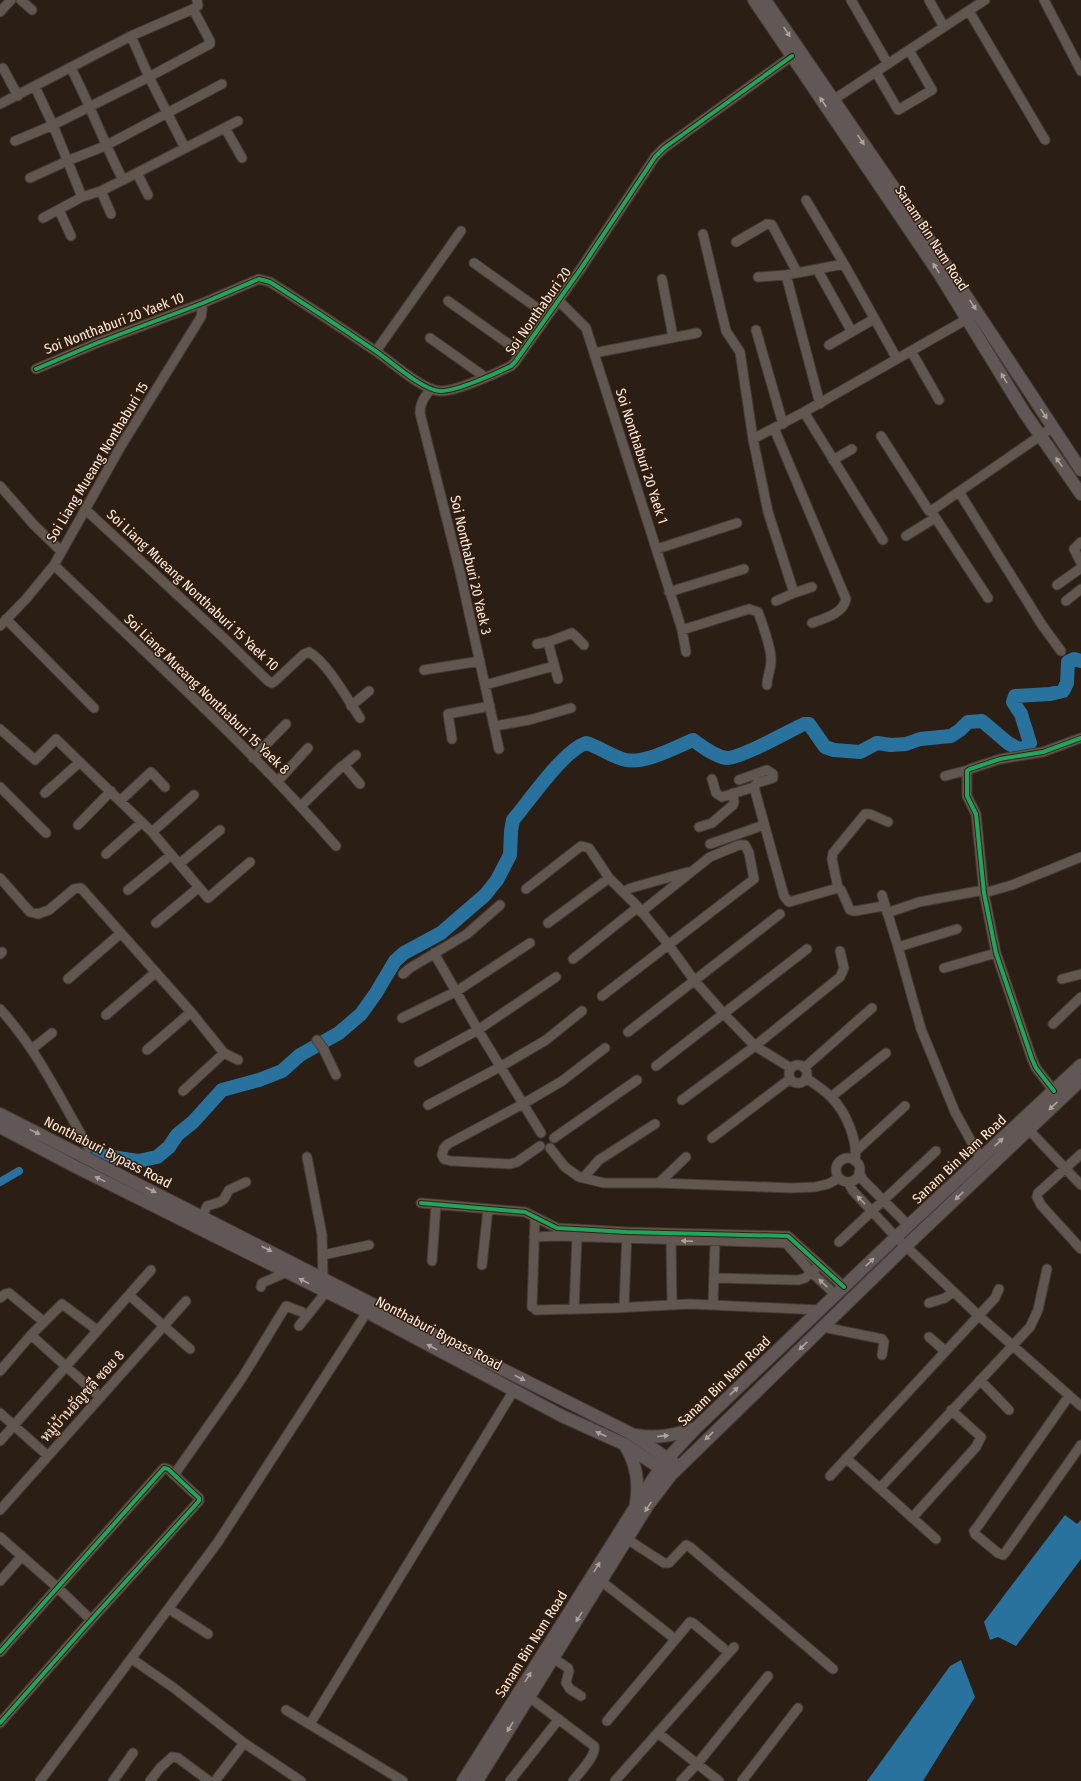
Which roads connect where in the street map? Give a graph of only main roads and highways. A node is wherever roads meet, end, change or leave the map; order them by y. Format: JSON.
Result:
{"nodes":[{"id":1,"x":754,"y":0,"type":"edge"},
{"id":2,"x":765,"y":0,"type":"edge"},
{"id":3,"x":1081,"y":470,"type":"edge"},
{"id":4,"x":1081,"y":494,"type":"edge"},
{"id":5,"x":1081,"y":1065,"type":"edge"},
{"id":6,"x":1081,"y":1080,"type":"edge"},
{"id":7,"x":0,"y":1114,"type":"edge"},
{"id":8,"x":0,"y":1127,"type":"edge"},
{"id":9,"x":202,"y":1217,"type":"junction"},
{"id":10,"x":190,"y":1223,"type":"junction"},
{"id":11,"x":844,"y":1287,"type":"junction"},
{"id":12,"x":862,"y":1290,"type":"junction"},
{"id":13,"x":846,"y":1304,"type":"junction"},
{"id":14,"x":696,"y":1428,"type":"junction"},
{"id":15,"x":630,"y":1433,"type":"junction"},
{"id":16,"x":624,"y":1444,"type":"junction"},
{"id":17,"x":669,"y":1467,"type":"junction"},
{"id":18,"x":635,"y":1507,"type":"junction"},
{"id":19,"x":463,"y":1781,"type":"edge"},
{"id":20,"x":477,"y":1781,"type":"edge"}],
"edges":[{"from":4,"to":1,"type":"main road","name":"Sanam Bin Nam Road","one_way":true},
{"from":2,"to":3,"type":"main road","name":"Sanam Bin Nam Road","one_way":true},
{"from":11,"to":5,"type":"main road","name":"Sanam Bin Nam Road","one_way":true},
{"from":6,"to":12,"type":"main road","name":"Sanam Bin Nam Road","one_way":true},
{"from":7,"to":9,"type":"main road","name":"Nonthaburi Bypass Road","one_way":true},
{"from":10,"to":8,"type":"main road","name":"Nonthaburi Bypass Road","one_way":true},
{"from":9,"to":10,"type":"main road"},
{"from":9,"to":15,"type":"main road","name":"Nonthaburi Bypass Road","one_way":true},
{"from":16,"to":10,"type":"main road","name":"Nonthaburi Bypass Road","one_way":true},
{"from":11,"to":12,"type":"main road"},
{"from":11,"to":13,"type":"main road"},
{"from":14,"to":11,"type":"main road","name":"Sanam Bin Nam Road","one_way":true},
{"from":12,"to":13,"type":"main road","name":"Sanam Bin Nam Road"},
{"from":13,"to":17,"type":"main road","name":"Sanam Bin Nam Road","one_way":true},
{"from":15,"to":14,"type":"main road","one_way":true},
{"from":14,"to":17,"type":"main road","name":"Sanam Bin Nam Road"},
{"from":15,"to":17,"type":"main road","name":"Nonthaburi Bypass Road"},
{"from":16,"to":17,"type":"main road","name":"Nonthaburi Bypass Road"},
{"from":16,"to":18,"type":"main road"},
{"from":17,"to":18,"type":"main road","name":"Sanam Bin Nam Road"},
{"from":17,"to":20,"type":"main road","name":"Sanam Bin Nam Road","one_way":true},
{"from":19,"to":18,"type":"main road","name":"Sanam Bin Nam Road","one_way":true}]}
